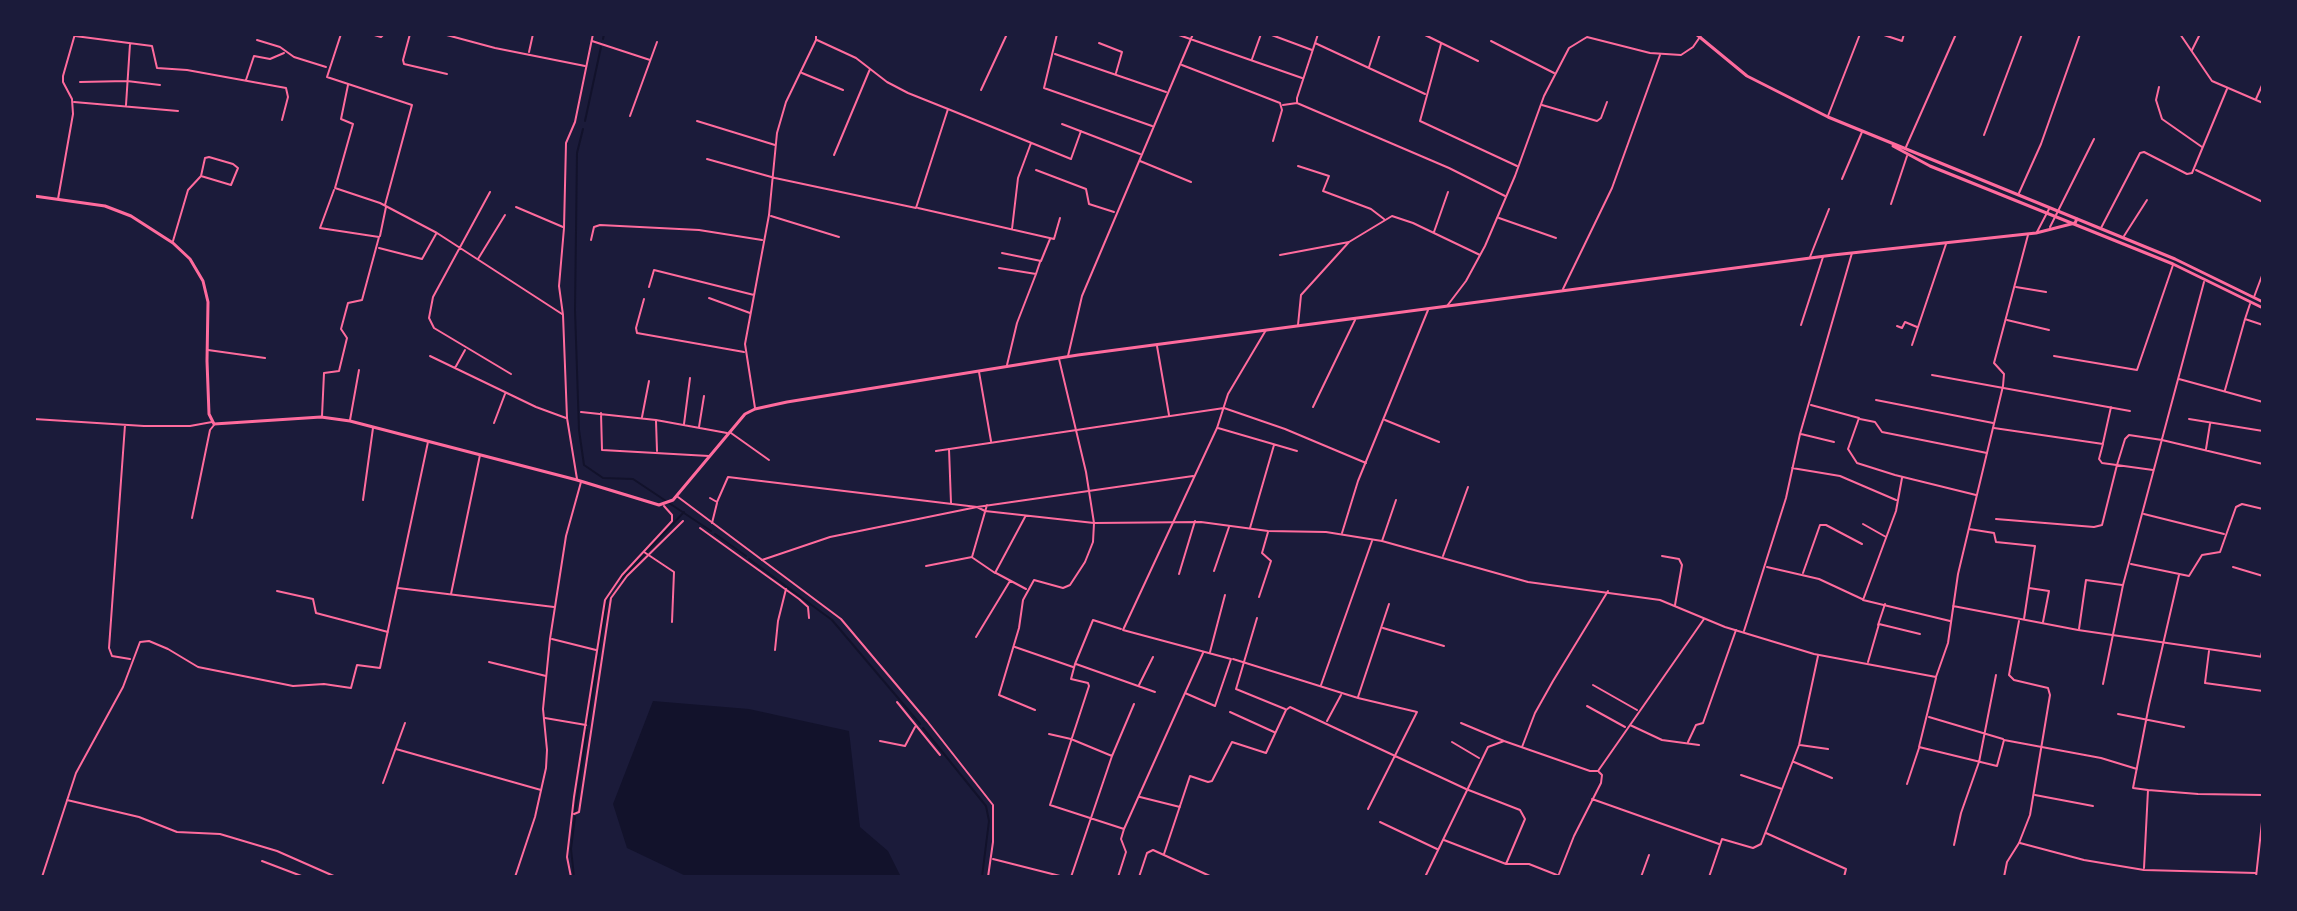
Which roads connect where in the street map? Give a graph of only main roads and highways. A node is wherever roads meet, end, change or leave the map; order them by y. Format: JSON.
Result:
{"nodes":[{"id":1,"x":1699,"y":35,"type":"edge"},
{"id":2,"x":1888,"y":143,"type":"junction"},
{"id":3,"x":34,"y":196,"type":"edge"},
{"id":4,"x":2048,"y":211,"type":"junction"},
{"id":5,"x":2076,"y":221,"type":"junction"},
{"id":6,"x":2253,"y":299,"type":"junction"},
{"id":7,"x":2263,"y":305,"type":"edge"}],
"edges":[{"from":1,"to":2,"type":"main road"},
{"from":2,"to":4,"type":"main road"},
{"from":2,"to":4,"type":"main road"},
{"from":3,"to":5,"type":"main road"},
{"from":4,"to":5,"type":"main road"},
{"from":5,"to":6,"type":"main road"},
{"from":5,"to":6,"type":"main road"},
{"from":6,"to":7,"type":"main road"}]}
